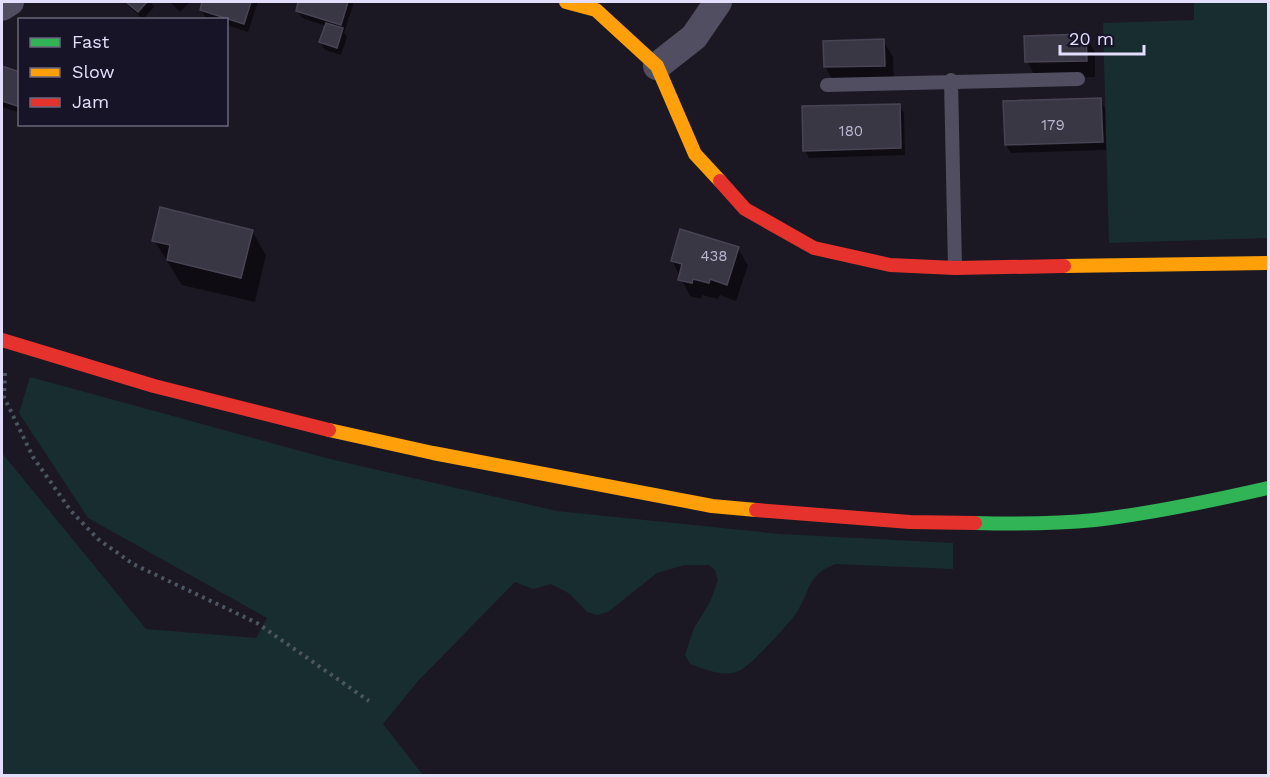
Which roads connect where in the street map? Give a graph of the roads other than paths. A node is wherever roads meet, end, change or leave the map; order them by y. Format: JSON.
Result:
{"nodes":[{"id":1,"x":10,"y":2,"type":"edge"},
{"id":2,"x":566,"y":2,"type":"edge"},
{"id":3,"x":718,"y":2,"type":"edge"},
{"id":4,"x":2,"y":8,"type":"edge"},
{"id":5,"x":657,"y":66,"type":"junction"},
{"id":6,"x":1078,"y":79,"type":"dead end"},
{"id":7,"x":951,"y":80,"type":"junction"},
{"id":8,"x":827,"y":85,"type":"dead end"},
{"id":9,"x":1269,"y":263,"type":"edge"},
{"id":10,"x":955,"y":268,"type":"junction"},
{"id":11,"x":6,"y":342,"type":"edge"},
{"id":12,"x":1269,"y":488,"type":"edge"}],
"edges":[{"from":1,"to":4,"type":"street"},
{"from":2,"to":5,"type":"street"},
{"from":3,"to":5,"type":"street"},
{"from":5,"to":10,"type":"street"},
{"from":6,"to":7,"type":"lane"},
{"from":7,"to":8,"type":"lane"},
{"from":7,"to":10,"type":"lane"},
{"from":9,"to":10,"type":"street"},
{"from":11,"to":12,"type":"street"}]}
